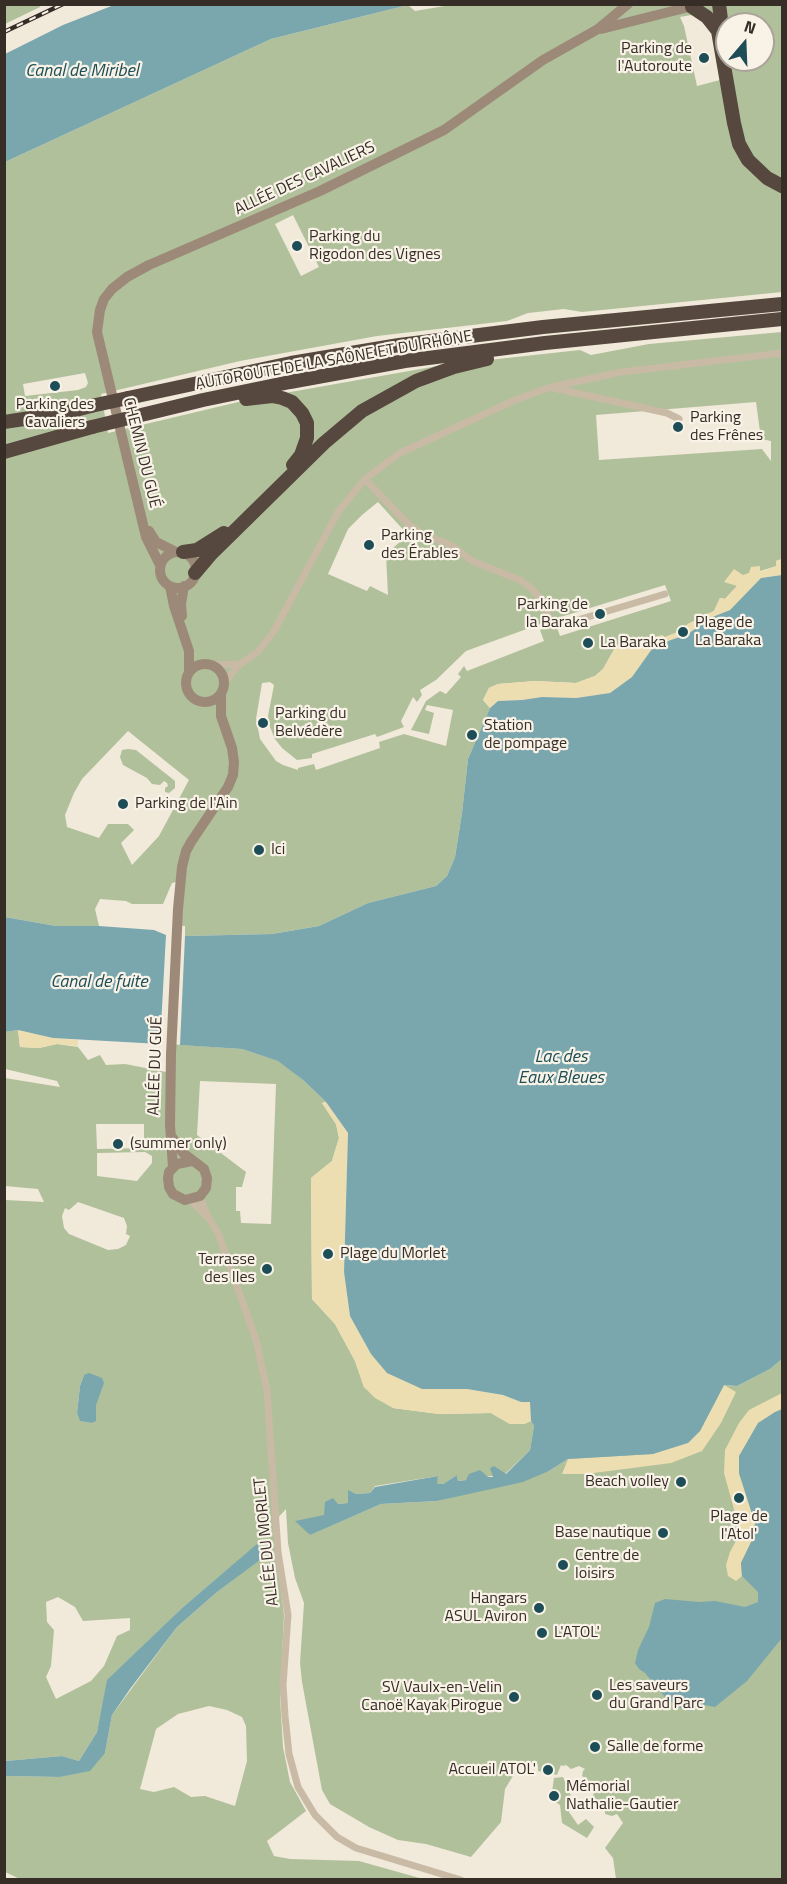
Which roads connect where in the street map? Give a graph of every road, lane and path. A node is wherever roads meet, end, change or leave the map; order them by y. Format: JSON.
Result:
{"nodes":[{"id":1,"x":628,"y":4,"type":"edge"},
{"id":2,"x":719,"y":4,"type":"edge"},
{"id":3,"x":691,"y":6,"type":"edge"},
{"id":4,"x":598,"y":29,"type":"junction"},
{"id":5,"x":783,"y":184,"type":"edge"},
{"id":6,"x":783,"y":296,"type":"edge"},
{"id":7,"x":783,"y":304,"type":"edge"},
{"id":8,"x":685,"y":312,"type":"junction"},
{"id":9,"x":783,"y":319,"type":"edge"},
{"id":10,"x":743,"y":323,"type":"junction"},
{"id":11,"x":783,"y":353,"type":"edge"},
{"id":12,"x":551,"y":387,"type":"junction"},
{"id":13,"x":111,"y":392,"type":"joint"},
{"id":14,"x":203,"y":400,"type":"junction"},
{"id":15,"x":4,"y":419,"type":"edge"},
{"id":16,"x":679,"y":419,"type":"dead end"},
{"id":17,"x":4,"y":452,"type":"edge"},
{"id":18,"x":365,"y":479,"type":"junction"},
{"id":19,"x":142,"y":521,"type":"junction"},
{"id":20,"x":180,"y":552,"type":"junction"},
{"id":21,"x":160,"y":565,"type":"junction"},
{"id":22,"x":195,"y":573,"type":"junction"},
{"id":23,"x":170,"y":586,"type":"junction"},
{"id":24,"x":184,"y":586,"type":"junction"},
{"id":25,"x":665,"y":594,"type":"dead end"},
{"id":26,"x":240,"y":664,"type":"junction"},
{"id":27,"x":209,"y":665,"type":"junction"},
{"id":28,"x":189,"y":672,"type":"junction"},
{"id":29,"x":222,"y":688,"type":"junction"},
{"id":30,"x":204,"y":703,"type":"junction"},
{"id":31,"x":222,"y":725,"type":"junction"},
{"id":32,"x":172,"y":1137,"type":"junction"},
{"id":33,"x":192,"y":1161,"type":"junction"},
{"id":34,"x":173,"y":1167,"type":"junction"},
{"id":35,"x":195,"y":1198,"type":"junction"},
{"id":36,"x":461,"y":1880,"type":"edge"}],
"edges":[{"from":1,"to":4,"type":"street"},
{"from":2,"to":5,"type":"highway"},
{"from":3,"to":4,"type":"street"},
{"from":3,"to":5,"type":"highway"},
{"from":4,"to":13,"type":"street","name":"ALLÉE DES CAVALIERS"},
{"from":6,"to":8,"type":"highway"},
{"from":7,"to":8,"type":"highway","name":"AUTOROUTE DE LA SAÔNE ET DU RHÔNE"},
{"from":8,"to":15,"type":"highway","name":"AUTOROUTE DE LA SAÔNE ET DU RHÔNE","bridge":true},
{"from":9,"to":10,"type":"highway","name":"AUTOROUTE DE LA SAÔNE ET DU RHÔNE"},
{"from":10,"to":14,"type":"highway","name":"AUTOROUTE DE LA SAÔNE ET DU RHÔNE"},
{"from":10,"to":22,"type":"highway"},
{"from":11,"to":12,"type":"street"},
{"from":12,"to":16,"type":"street"},
{"from":12,"to":18,"type":"street"},
{"from":13,"to":19,"type":"street","name":"CHEMIN DU GUÉ"},
{"from":14,"to":17,"type":"highway","name":"AUTOROUTE DE LA SAÔNE ET DU RHÔNE","bridge":true},
{"from":14,"to":20,"type":"highway"},
{"from":18,"to":25,"type":"street"},
{"from":18,"to":26,"type":"street"},
{"from":19,"to":20,"type":"street","name":"CHEMIN DU GUÉ"},
{"from":19,"to":21,"type":"street","name":"CHEMIN DU GUÉ"},
{"from":20,"to":21,"type":"street"},
{"from":20,"to":22,"type":"street"},
{"from":21,"to":23,"type":"street"},
{"from":22,"to":24,"type":"street"},
{"from":23,"to":24,"type":"street"},
{"from":23,"to":28,"type":"street"},
{"from":24,"to":27,"type":"street"},
{"from":26,"to":27,"type":"street"},
{"from":26,"to":29,"type":"street"},
{"from":27,"to":28,"type":"street"},
{"from":27,"to":29,"type":"street"},
{"from":28,"to":30,"type":"street"},
{"from":29,"to":30,"type":"street"},
{"from":29,"to":31,"type":"street","name":"ALLÉE DU GUÉ"},
{"from":30,"to":31,"type":"street","name":"ALLÉE DU GUÉ"},
{"from":31,"to":32,"type":"street","name":"ALLÉE DU GUÉ"},
{"from":32,"to":33,"type":"street","name":"ALLÉE DU GUÉ"},
{"from":32,"to":34,"type":"street","name":"ALLÉE DU GUÉ"},
{"from":33,"to":34,"type":"street"},
{"from":33,"to":35,"type":"street"},
{"from":34,"to":35,"type":"street"},
{"from":35,"to":36,"type":"street","name":"ALLÉE DU MORLET"}]}
